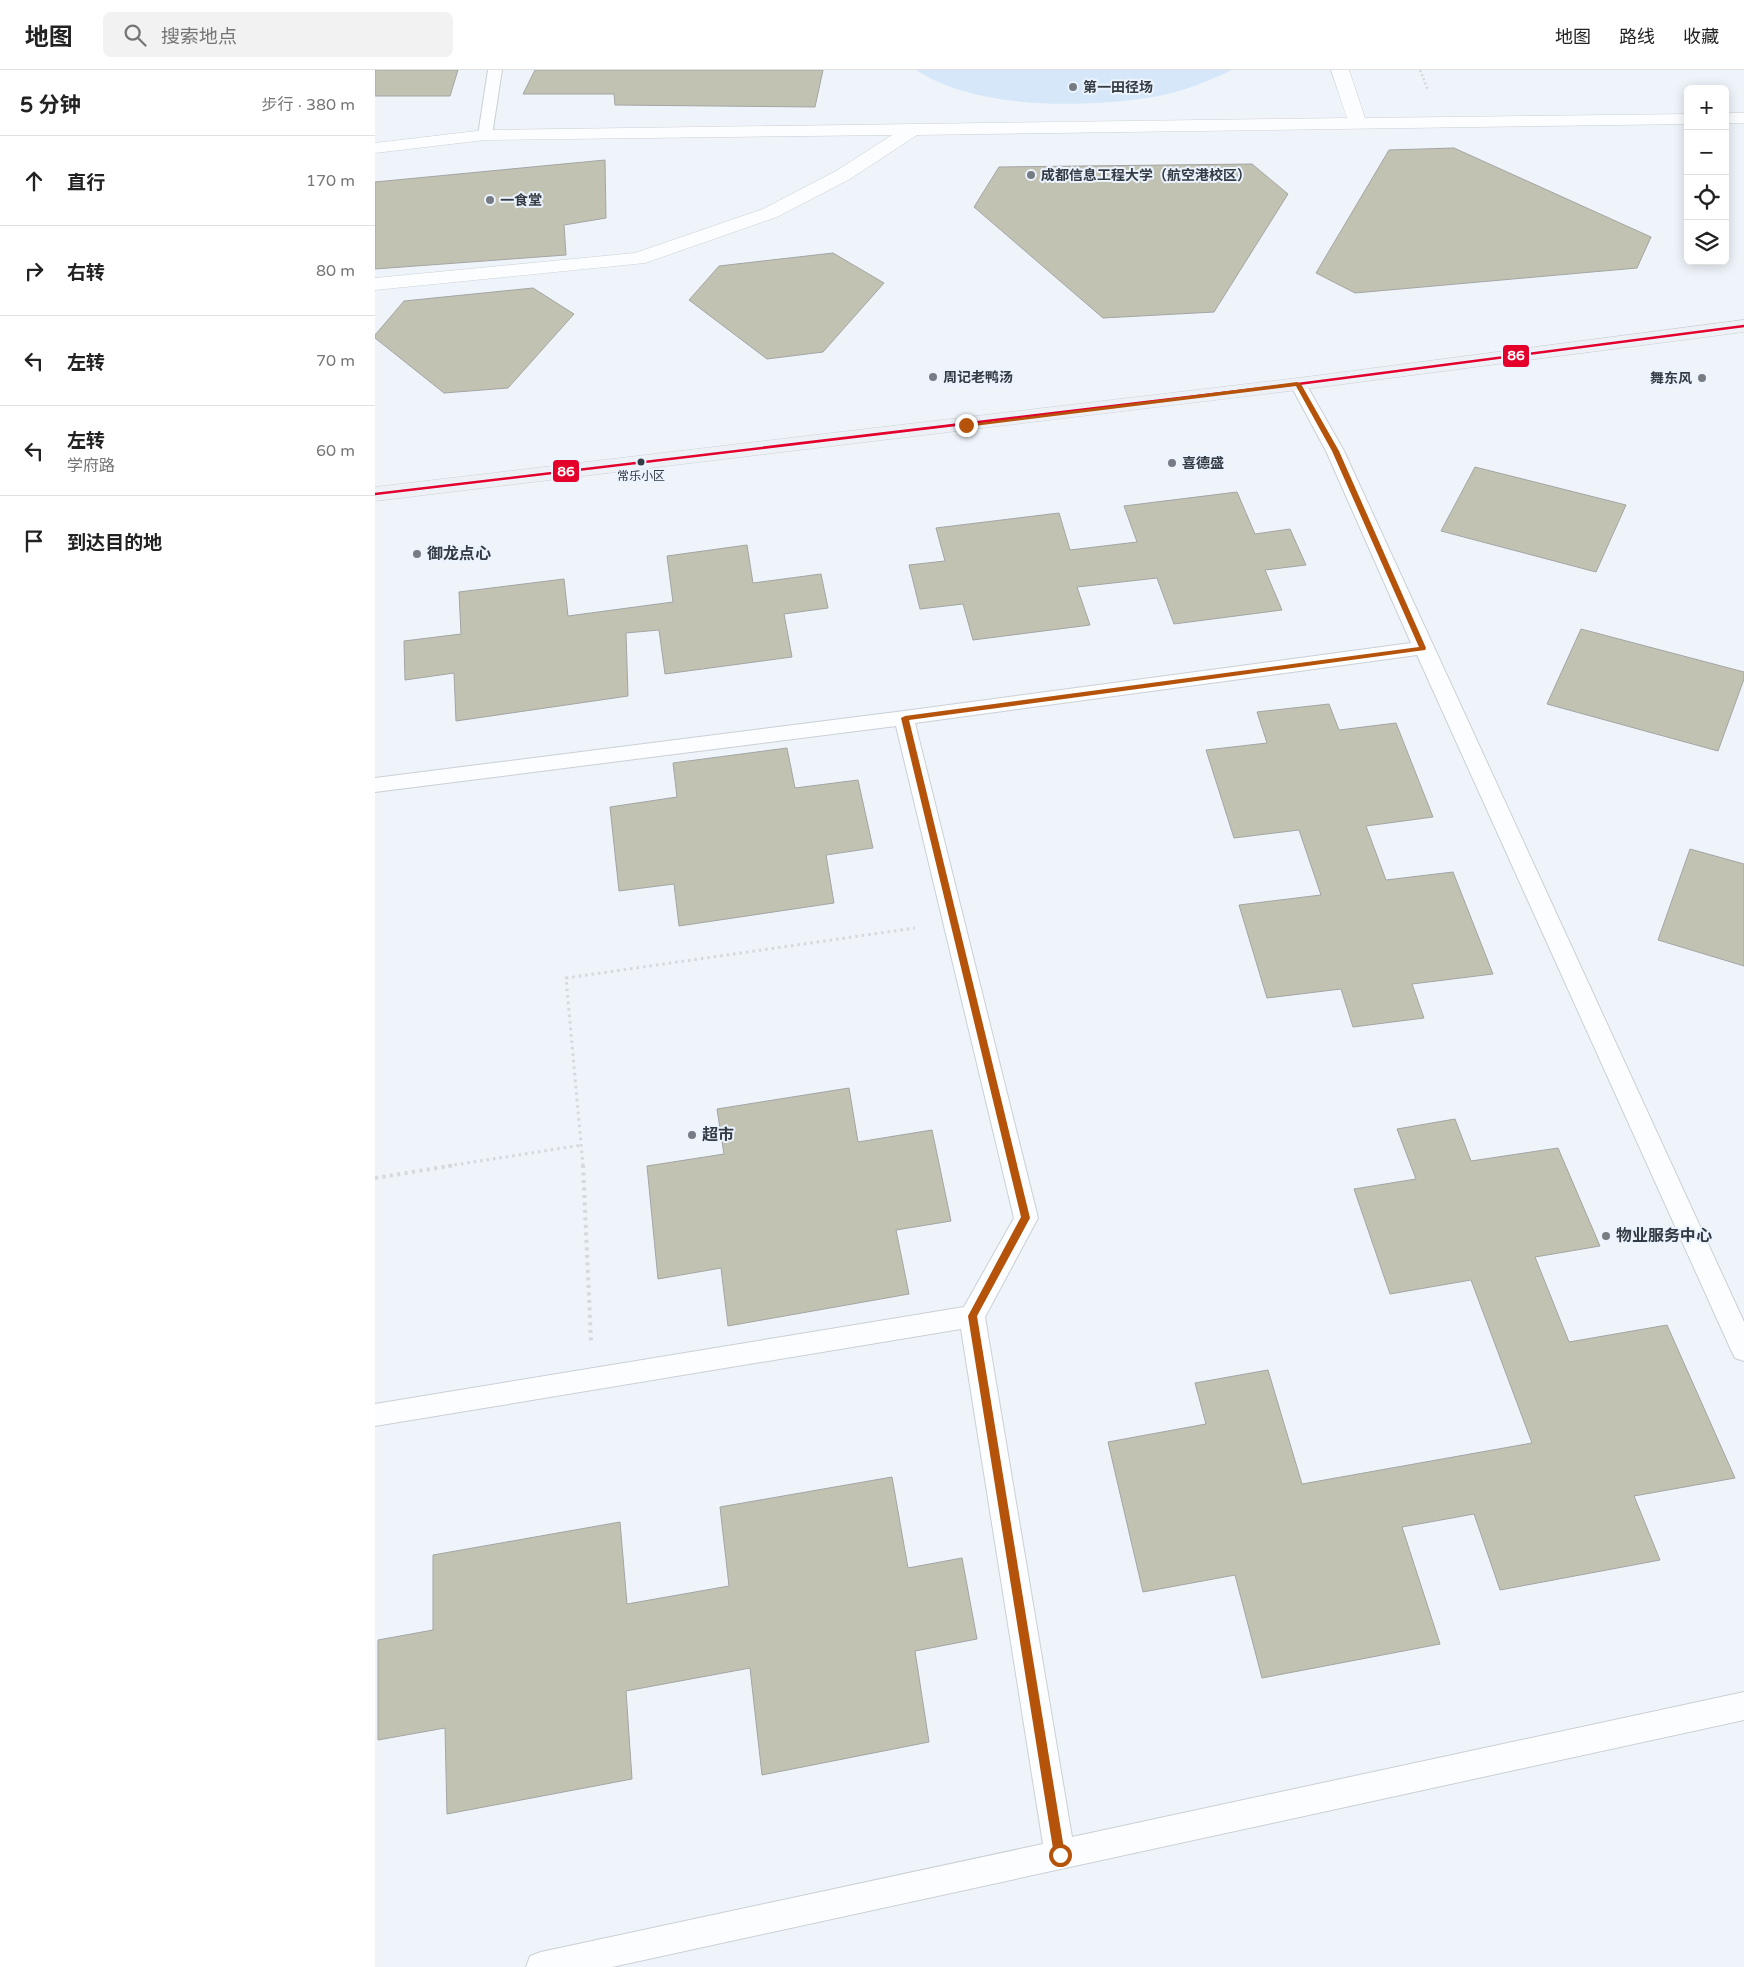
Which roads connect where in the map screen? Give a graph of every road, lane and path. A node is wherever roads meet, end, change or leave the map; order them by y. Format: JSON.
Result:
{"nodes":[{"id":1,"x":495,"y":70,"type":"edge"},
{"id":2,"x":1340,"y":70,"type":"edge"},
{"id":3,"x":1729,"y":118,"type":"edge"},
{"id":4,"x":1744,"y":118,"type":"edge"},
{"id":5,"x":1684,"y":119,"type":"edge"},
{"id":6,"x":1358,"y":123,"type":"junction"},
{"id":7,"x":913,"y":129,"type":"junction"},
{"id":8,"x":485,"y":135,"type":"junction"},
{"id":9,"x":375,"y":148,"type":"edge"},
{"id":10,"x":375,"y":284,"type":"edge"},
{"id":11,"x":1744,"y":326,"type":"edge"},
{"id":12,"x":1297,"y":384,"type":"junction"},
{"id":13,"x":375,"y":494,"type":"edge"},
{"id":14,"x":1423,"y":648,"type":"junction"},
{"id":15,"x":905,"y":718,"type":"junction"},
{"id":16,"x":375,"y":785,"type":"edge"},
{"id":17,"x":954,"y":922,"type":"junction"},
{"id":18,"x":582,"y":1145,"type":"junction"},
{"id":19,"x":375,"y":1178,"type":"edge"},
{"id":20,"x":972,"y":1316,"type":"junction"},
{"id":21,"x":1744,"y":1350,"type":"edge"},
{"id":22,"x":593,"y":1379,"type":"junction"},
{"id":23,"x":375,"y":1415,"type":"edge"},
{"id":24,"x":1744,"y":1706,"type":"edge"},
{"id":25,"x":1060,"y":1855,"type":"junction"},
{"id":26,"x":541,"y":1967,"type":"edge"}],
"edges":[{"from":1,"to":8,"type":"lane"},
{"from":2,"to":6,"type":"street"},
{"from":3,"to":4,"type":"street"},
{"from":5,"to":6,"type":"street"},
{"from":6,"to":7,"type":"street"},
{"from":7,"to":8,"type":"street"},
{"from":7,"to":10,"type":"street"},
{"from":8,"to":9,"type":"street"},
{"from":11,"to":12,"type":"main road"},
{"from":12,"to":13,"type":"main road"},
{"from":12,"to":14,"type":"lane"},
{"from":14,"to":15,"type":"lane"},
{"from":14,"to":21,"type":"lane"},
{"from":15,"to":16,"type":"lane"},
{"from":15,"to":17,"type":"lane"},
{"from":17,"to":18,"type":"path"},
{"from":17,"to":20,"type":"lane"},
{"from":18,"to":19,"type":"path"},
{"from":18,"to":22,"type":"path"},
{"from":20,"to":22,"type":"lane"},
{"from":20,"to":25,"type":"lane"},
{"from":22,"to":23,"type":"lane"},
{"from":24,"to":25,"type":"lane"},
{"from":25,"to":26,"type":"lane"}]}
